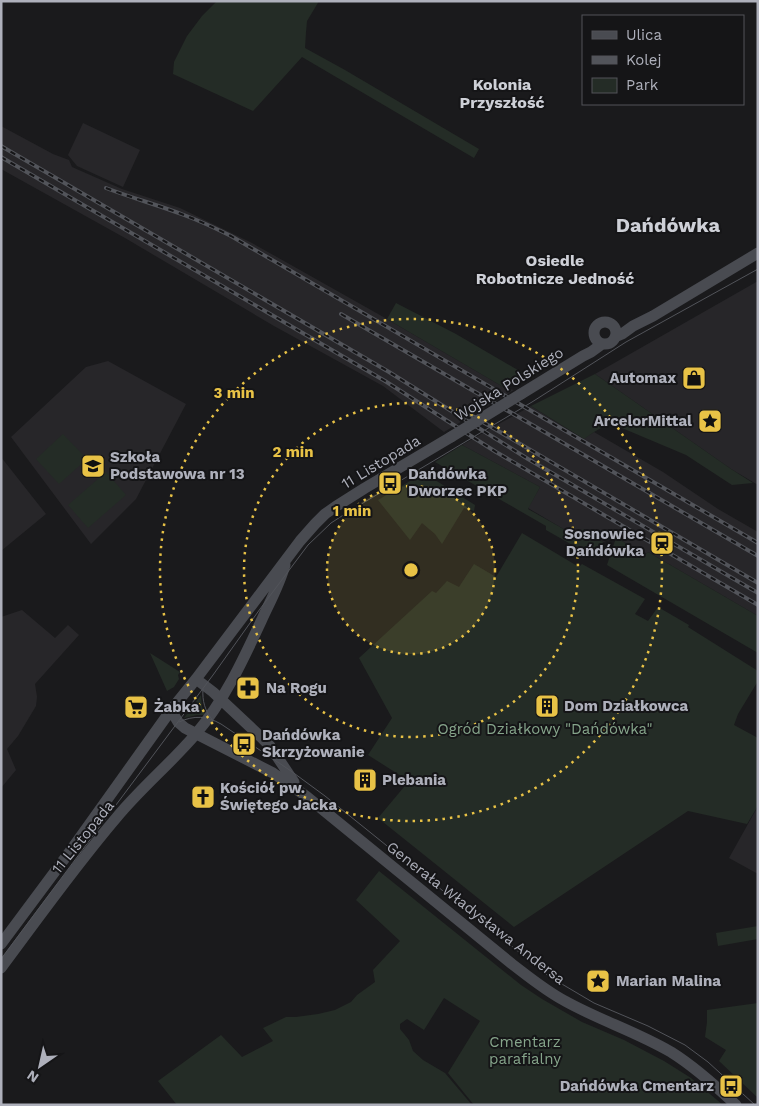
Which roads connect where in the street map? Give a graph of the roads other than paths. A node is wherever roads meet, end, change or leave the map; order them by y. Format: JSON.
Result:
{"nodes":[{"id":1,"x":758,"y":253,"type":"edge"},
{"id":2,"x":615,"y":332,"type":"junction"},
{"id":3,"x":598,"y":340,"type":"junction"},
{"id":4,"x":451,"y":437,"type":"joint"},
{"id":5,"x":287,"y":558,"type":"junction"},
{"id":6,"x":196,"y":679,"type":"junction"},
{"id":7,"x":221,"y":700,"type":"junction"},
{"id":8,"x":171,"y":710,"type":"junction"},
{"id":9,"x":196,"y":734,"type":"junction"},
{"id":10,"x":306,"y":796,"type":"junction"},
{"id":11,"x":1,"y":944,"type":"edge"},
{"id":12,"x":1,"y":968,"type":"edge"},
{"id":13,"x":736,"y":1105,"type":"edge"}],
"edges":[{"from":1,"to":2,"type":"main road"},
{"from":2,"to":3,"type":"main road"},
{"from":2,"to":3,"type":"main road"},
{"from":3,"to":4,"type":"main road","name":"Wojska Polskiego","bridge":true},
{"from":4,"to":5,"type":"main road","name":"11 Listopada"},
{"from":5,"to":6,"type":"main road","name":"11 Listopada"},
{"from":5,"to":7,"type":"main road","name":"11 Listopada"},
{"from":6,"to":7,"type":"main road","name":"Generała Władysława Andersa"},
{"from":6,"to":8,"type":"main road","name":"11 Listopada"},
{"from":7,"to":9,"type":"main road","name":"11 Listopada"},
{"from":7,"to":10,"type":"main road","name":"Generała Władysława Andersa"},
{"from":8,"to":9,"type":"main road","name":"Generała Władysława Andersa"},
{"from":8,"to":11,"type":"main road","name":"11 Listopada"},
{"from":9,"to":10,"type":"main road","name":"Generała Władysława Andersa"},
{"from":9,"to":12,"type":"main road","name":"11 Listopada"},
{"from":10,"to":13,"type":"main road","name":"Generała Władysława Andersa"}]}
